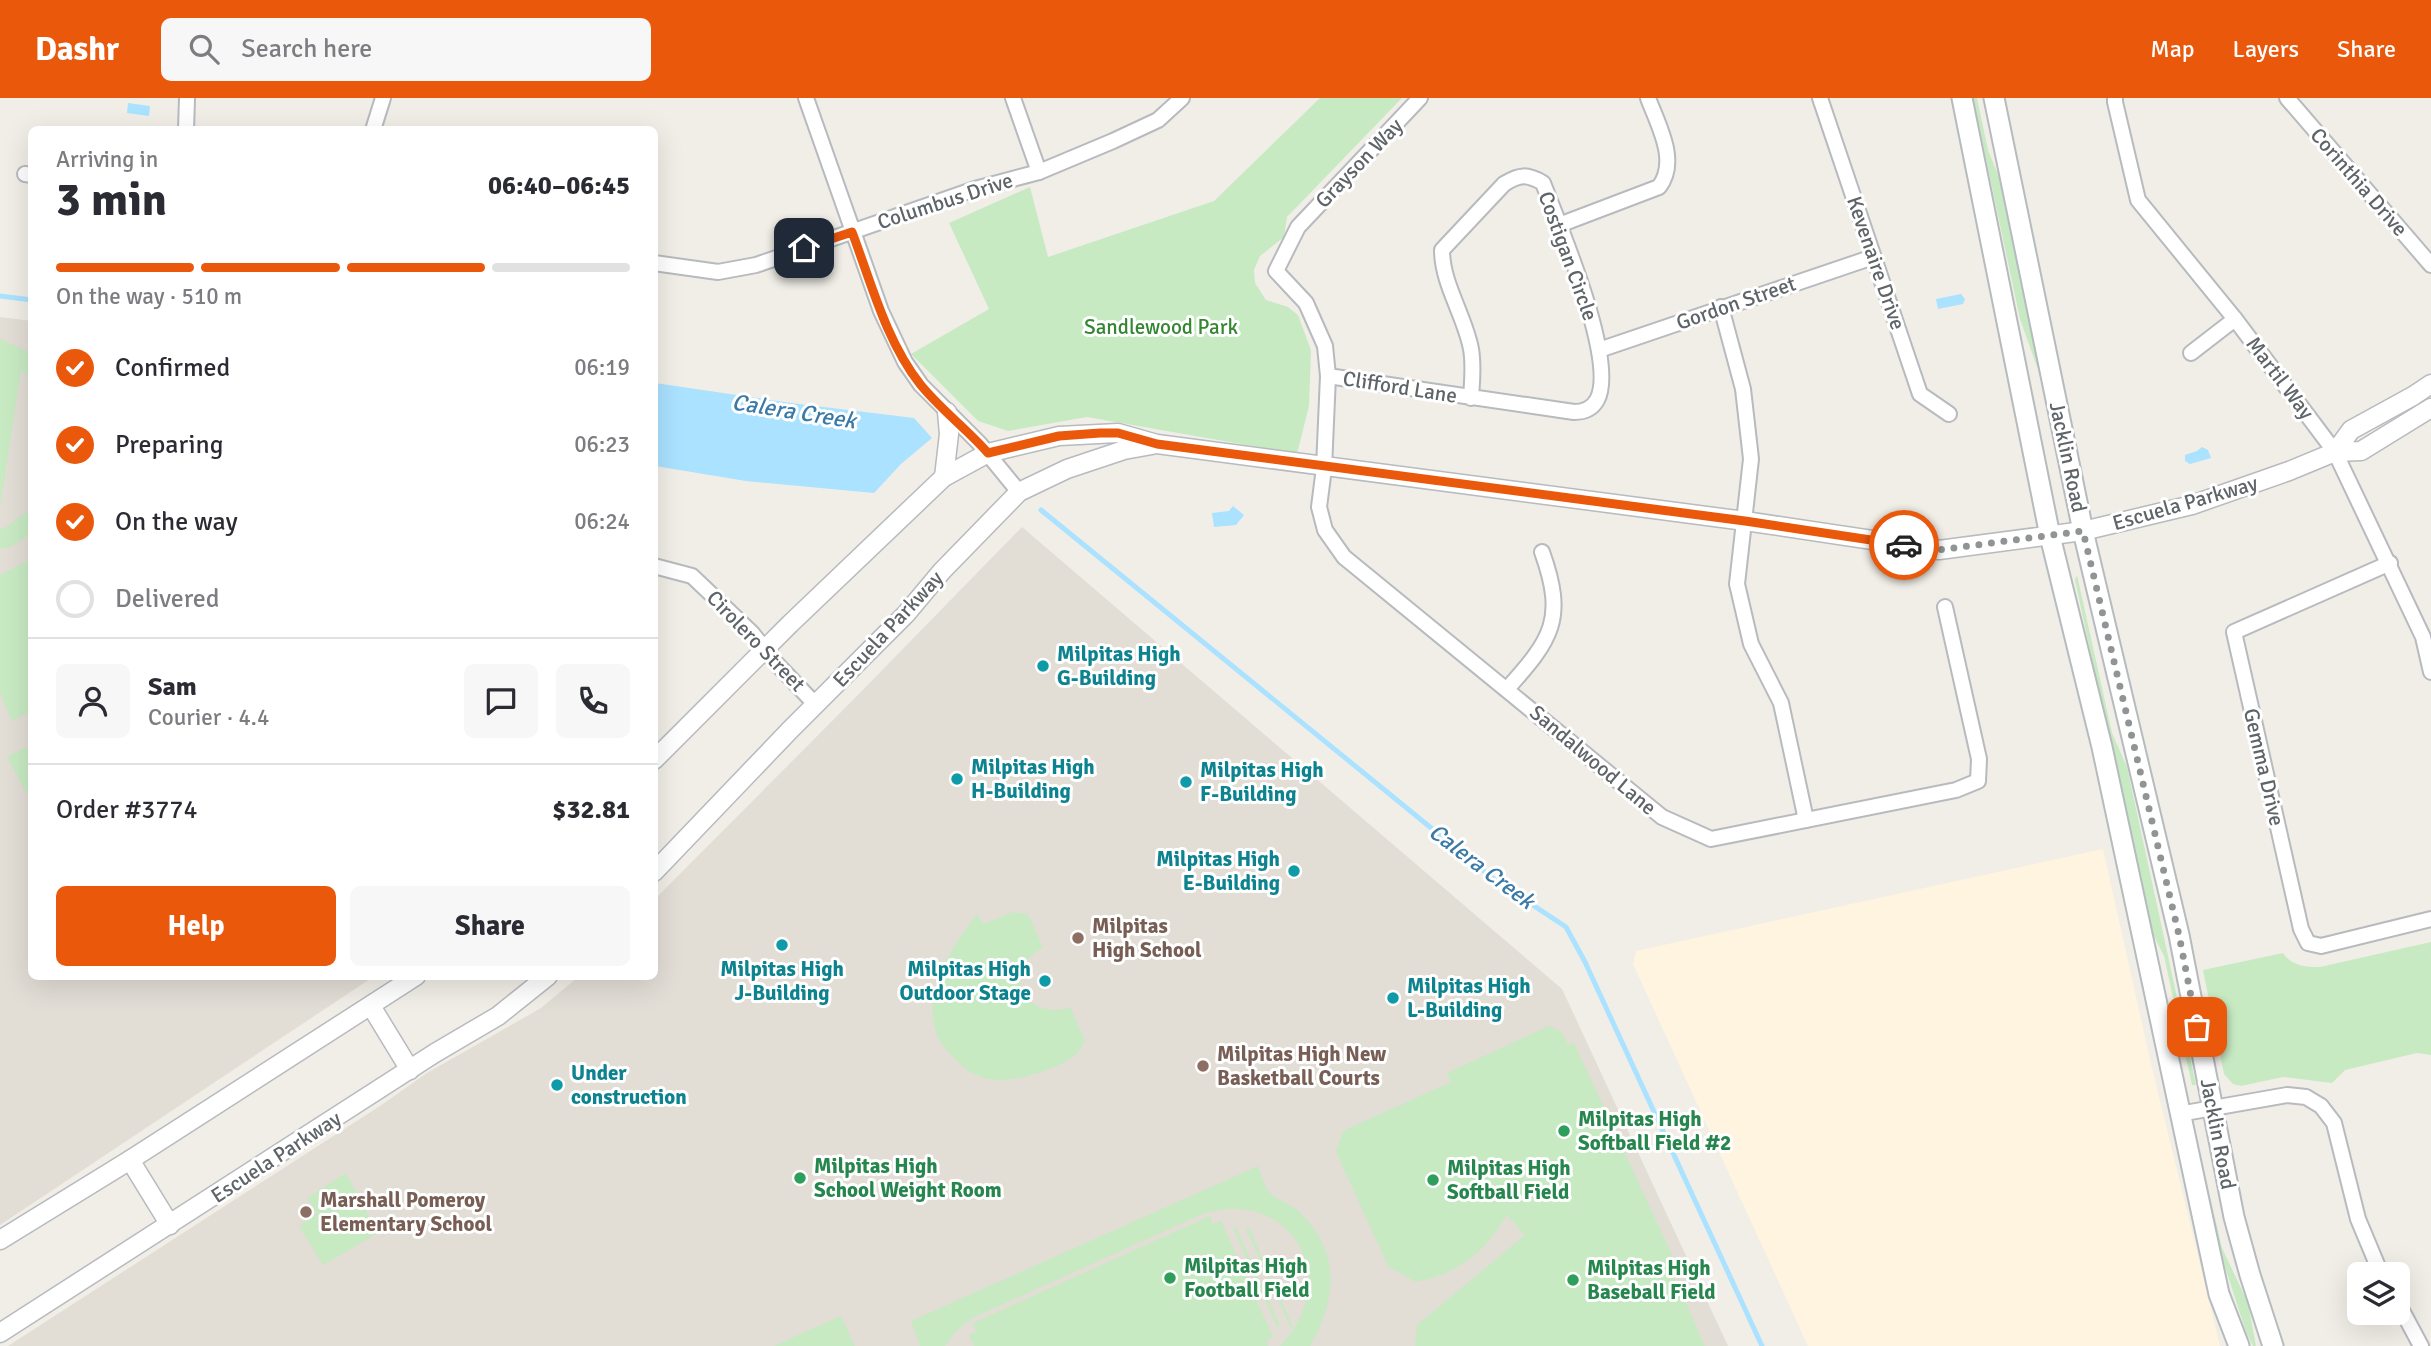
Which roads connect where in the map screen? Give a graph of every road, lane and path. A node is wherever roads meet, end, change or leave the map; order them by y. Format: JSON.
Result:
{"nodes":[{"id":1,"x":187,"y":98,"type":"edge"},
{"id":2,"x":383,"y":98,"type":"edge"},
{"id":3,"x":806,"y":98,"type":"edge"},
{"id":4,"x":1013,"y":98,"type":"edge"},
{"id":5,"x":1182,"y":98,"type":"edge"},
{"id":6,"x":1420,"y":98,"type":"edge"},
{"id":7,"x":1648,"y":98,"type":"edge"},
{"id":8,"x":1820,"y":98,"type":"edge"},
{"id":9,"x":1962,"y":98,"type":"edge"},
{"id":10,"x":1994,"y":98,"type":"edge"},
{"id":11,"x":2115,"y":98,"type":"edge"},
{"id":12,"x":2287,"y":98,"type":"edge"},
{"id":13,"x":186,"y":126,"type":"edge"},
{"id":14,"x":374,"y":126,"type":"edge"},
{"id":15,"x":1039,"y":172,"type":"junction"},
{"id":16,"x":1559,"y":225,"type":"junction"},
{"id":17,"x":852,"y":232,"type":"junction"},
{"id":18,"x":1873,"y":257,"type":"junction"},
{"id":19,"x":658,"y":264,"type":"edge"},
{"id":20,"x":2431,"y":265,"type":"edge"},
{"id":21,"x":1721,"y":307,"type":"junction"},
{"id":22,"x":2235,"y":319,"type":"junction"},
{"id":23,"x":1599,"y":350,"type":"junction"},
{"id":24,"x":2191,"y":353,"type":"dead end"},
{"id":25,"x":1328,"y":376,"type":"junction"},
{"id":26,"x":2431,"y":384,"type":"edge"},
{"id":27,"x":1471,"y":398,"type":"junction"},
{"id":28,"x":2431,"y":408,"type":"edge"},
{"id":29,"x":947,"y":412,"type":"junction"},
{"id":30,"x":1950,"y":414,"type":"dead end"},
{"id":31,"x":1157,"y":444,"type":"junction"},
{"id":32,"x":2335,"y":452,"type":"junction"},
{"id":33,"x":988,"y":453,"type":"junction"},
{"id":34,"x":1324,"y":468,"type":"junction"},
{"id":35,"x":944,"y":477,"type":"junction"},
{"id":36,"x":1019,"y":492,"type":"junction"},
{"id":37,"x":1745,"y":521,"type":"junction"},
{"id":38,"x":2083,"y":531,"type":"junction"},
{"id":39,"x":2050,"y":536,"type":"junction"},
{"id":40,"x":1542,"y":552,"type":"dead end"},
{"id":41,"x":2390,"y":563,"type":"junction"},
{"id":42,"x":658,"y":567,"type":"edge"},
{"id":43,"x":1945,"y":607,"type":"dead end"},
{"id":44,"x":765,"y":649,"type":"junction"},
{"id":45,"x":2431,"y":672,"type":"edge"},
{"id":46,"x":1507,"y":689,"type":"junction"},
{"id":47,"x":816,"y":705,"type":"junction"},
{"id":48,"x":658,"y":756,"type":"edge"},
{"id":49,"x":1806,"y":820,"type":"junction"},
{"id":50,"x":658,"y":868,"type":"edge"},
{"id":51,"x":2431,"y":919,"type":"edge"},
{"id":52,"x":410,"y":980,"type":"edge"},
{"id":53,"x":543,"y":980,"type":"edge"},
{"id":54,"x":371,"y":1006,"type":"junction"},
{"id":55,"x":410,"y":1070,"type":"junction"},
{"id":56,"x":2212,"y":1107,"type":"junction"},
{"id":57,"x":2179,"y":1114,"type":"junction"},
{"id":58,"x":130,"y":1160,"type":"junction"},
{"id":59,"x":170,"y":1225,"type":"junction"},
{"id":60,"x":0,"y":1240,"type":"edge"},
{"id":61,"x":2376,"y":1262,"type":"edge"},
{"id":62,"x":2410,"y":1325,"type":"edge"},
{"id":63,"x":0,"y":1333,"type":"edge"},
{"id":64,"x":2239,"y":1346,"type":"edge"},
{"id":65,"x":2273,"y":1346,"type":"edge"},
{"id":66,"x":2421,"y":1346,"type":"edge"}],
"edges":[{"from":1,"to":13,"type":"street"},
{"from":2,"to":14,"type":"street"},
{"from":3,"to":17,"type":"street"},
{"from":4,"to":15,"type":"street"},
{"from":5,"to":15,"type":"street","name":"Columbus Drive"},
{"from":6,"to":25,"type":"street","name":"Grayson Way"},
{"from":7,"to":16,"type":"street"},
{"from":8,"to":18,"type":"street","name":"Kevenaire Drive"},
{"from":9,"to":39,"type":"main road","name":"Jacklin Road"},
{"from":10,"to":38,"type":"main road","name":"Jacklin Road"},
{"from":11,"to":22,"type":"street","name":"Martil Way"},
{"from":12,"to":20,"type":"street","name":"Corinthia Drive"},
{"from":15,"to":17,"type":"street","name":"Columbus Drive"},
{"from":16,"to":23,"type":"street","name":"Costigan Circle"},
{"from":16,"to":27,"type":"street","name":"Costigan Circle"},
{"from":17,"to":19,"type":"street","name":"Columbus Drive"},
{"from":17,"to":29,"type":"street"},
{"from":18,"to":21,"type":"street","name":"Gordon Street"},
{"from":18,"to":30,"type":"street","name":"Kevenaire Drive"},
{"from":21,"to":23,"type":"street","name":"Gordon Street"},
{"from":21,"to":37,"type":"street"},
{"from":22,"to":24,"type":"street"},
{"from":22,"to":32,"type":"street","name":"Martil Way"},
{"from":23,"to":27,"type":"street","name":"Costigan Circle"},
{"from":25,"to":27,"type":"street","name":"Clifford Lane"},
{"from":25,"to":34,"type":"street","name":"Sandalwood Lane"},
{"from":26,"to":32,"type":"street","name":"Escuela Parkway"},
{"from":28,"to":32,"type":"street","name":"Escuela Parkway"},
{"from":29,"to":33,"type":"street"},
{"from":29,"to":35,"type":"street"},
{"from":31,"to":33,"type":"street","name":"Escuela Parkway"},
{"from":31,"to":34,"type":"street","name":"Escuela Parkway"},
{"from":31,"to":36,"type":"street","name":"Escuela Parkway"},
{"from":32,"to":38,"type":"street","name":"Escuela Parkway"},
{"from":32,"to":41,"type":"street","name":"Martil Way"},
{"from":33,"to":35,"type":"street","name":"Escuela Parkway"},
{"from":33,"to":36,"type":"street"},
{"from":34,"to":37,"type":"street","name":"Escuela Parkway"},
{"from":34,"to":46,"type":"street","name":"Sandalwood Lane"},
{"from":35,"to":44,"type":"street","name":"Escuela Parkway"},
{"from":36,"to":47,"type":"street","name":"Escuela Parkway"},
{"from":37,"to":39,"type":"street","name":"Escuela Parkway"},
{"from":37,"to":49,"type":"street"},
{"from":38,"to":39,"type":"street","name":"Escuela Parkway"},
{"from":38,"to":56,"type":"main road","name":"Jacklin Road"},
{"from":39,"to":57,"type":"main road","name":"Jacklin Road"},
{"from":40,"to":46,"type":"street"},
{"from":41,"to":45,"type":"street","name":"Martil Way"},
{"from":41,"to":51,"type":"street","name":"Gemma Drive"},
{"from":42,"to":44,"type":"street","name":"Cirolero Street"},
{"from":43,"to":49,"type":"street","name":"Sandalwood Lane"},
{"from":44,"to":47,"type":"street","name":"Cirolero Street"},
{"from":44,"to":48,"type":"street","name":"Escuela Parkway"},
{"from":46,"to":49,"type":"street","name":"Sandalwood Lane"},
{"from":47,"to":50,"type":"street","name":"Escuela Parkway"},
{"from":52,"to":54,"type":"street"},
{"from":53,"to":55,"type":"street","name":"Escuela Parkway"},
{"from":54,"to":55,"type":"street"},
{"from":54,"to":58,"type":"street"},
{"from":55,"to":59,"type":"street","name":"Escuela Parkway"},
{"from":56,"to":57,"type":"street"},
{"from":56,"to":61,"type":"street"},
{"from":56,"to":65,"type":"main road","name":"Jacklin Road"},
{"from":57,"to":64,"type":"main road","name":"Jacklin Road"},
{"from":58,"to":59,"type":"street"},
{"from":58,"to":60,"type":"street"},
{"from":59,"to":63,"type":"street","name":"Escuela Parkway"},
{"from":62,"to":66,"type":"street"}]}
